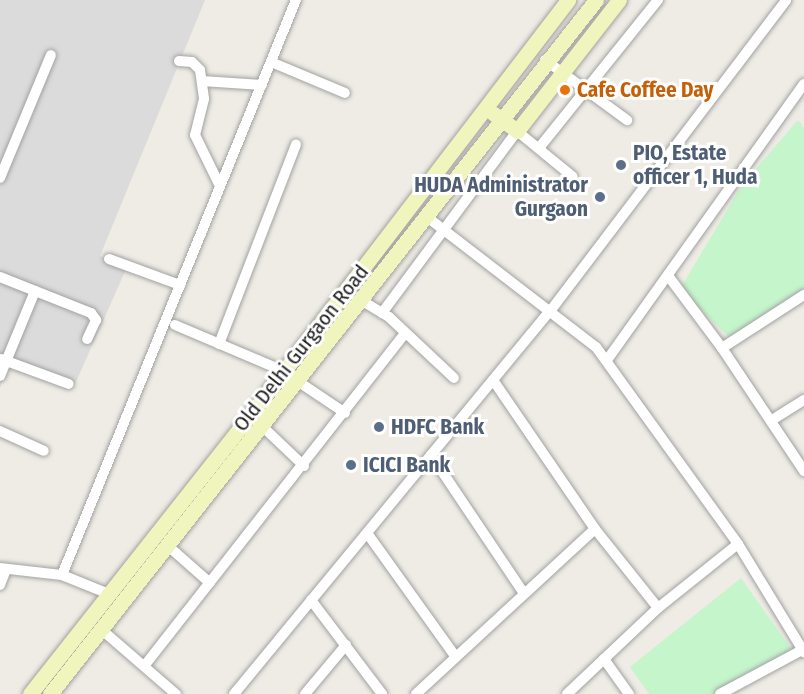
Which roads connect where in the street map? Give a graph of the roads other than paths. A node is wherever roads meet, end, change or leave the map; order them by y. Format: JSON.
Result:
{"nodes":[{"id":1,"x":296,"y":0,"type":"edge"},
{"id":2,"x":568,"y":0,"type":"edge"},
{"id":3,"x":596,"y":0,"type":"edge"},
{"id":4,"x":619,"y":0,"type":"edge"},
{"id":5,"x":658,"y":0,"type":"edge"},
{"id":6,"x":786,"y":0,"type":"edge"},
{"id":7,"x":51,"y":55,"type":"dead end"},
{"id":8,"x":545,"y":60,"type":"junction"},
{"id":9,"x":179,"y":61,"type":"dead end"},
{"id":10,"x":271,"y":62,"type":"junction"},
{"id":11,"x":562,"y":72,"type":"junction"},
{"id":12,"x":202,"y":81,"type":"junction"},
{"id":13,"x":804,"y":84,"type":"edge"},
{"id":14,"x":262,"y":85,"type":"junction"},
{"id":15,"x":585,"y":89,"type":"junction"},
{"id":16,"x":345,"y":93,"type":"dead end"},
{"id":17,"x":486,"y":108,"type":"junction"},
{"id":18,"x":501,"y":118,"type":"junction"},
{"id":19,"x":627,"y":120,"type":"dead end"},
{"id":20,"x":517,"y":131,"type":"junction"},
{"id":21,"x":296,"y":144,"type":"dead end"},
{"id":22,"x":539,"y":148,"type":"junction"},
{"id":23,"x":573,"y":177,"type":"dead end"},
{"id":24,"x":0,"y":178,"type":"edge"},
{"id":25,"x":220,"y":186,"type":"junction"},
{"id":26,"x":427,"y":217,"type":"junction"},
{"id":27,"x":444,"y":231,"type":"junction"},
{"id":28,"x":109,"y":259,"type":"dead end"},
{"id":29,"x":0,"y":277,"type":"edge"},
{"id":30,"x":669,"y":277,"type":"junction"},
{"id":31,"x":180,"y":285,"type":"junction"},
{"id":32,"x":35,"y":291,"type":"junction"},
{"id":33,"x":804,"y":294,"type":"edge"},
{"id":34,"x":359,"y":299,"type":"junction"},
{"id":35,"x":551,"y":310,"type":"junction"},
{"id":36,"x":382,"y":314,"type":"junction"},
{"id":37,"x":175,"y":325,"type":"dead end"},
{"id":38,"x":405,"y":334,"type":"junction"},
{"id":39,"x":87,"y":339,"type":"dead end"},
{"id":40,"x":219,"y":344,"type":"junction"},
{"id":41,"x":722,"y":348,"type":"junction"},
{"id":42,"x":3,"y":360,"type":"edge"},
{"id":43,"x":607,"y":360,"type":"junction"},
{"id":44,"x":281,"y":370,"type":"junction"},
{"id":45,"x":0,"y":376,"type":"edge"},
{"id":46,"x":454,"y":378,"type":"dead end"},
{"id":47,"x":296,"y":379,"type":"junction"},
{"id":48,"x":494,"y":380,"type":"junction"},
{"id":49,"x":69,"y":384,"type":"dead end"},
{"id":50,"x":804,"y":400,"type":"edge"},
{"id":51,"x":345,"y":413,"type":"junction"},
{"id":52,"x":772,"y":420,"type":"junction"},
{"id":53,"x":262,"y":426,"type":"junction"},
{"id":54,"x":0,"y":431,"type":"edge"},
{"id":55,"x":45,"y":452,"type":"dead end"},
{"id":56,"x":431,"y":455,"type":"junction"},
{"id":57,"x":304,"y":466,"type":"junction"},
{"id":58,"x":804,"y":471,"type":"edge"},
{"id":59,"x":595,"y":529,"type":"junction"},
{"id":60,"x":367,"y":533,"type":"junction"},
{"id":61,"x":738,"y":544,"type":"junction"},
{"id":62,"x":167,"y":545,"type":"junction"},
{"id":63,"x":3,"y":568,"type":"edge"},
{"id":64,"x":62,"y":575,"type":"junction"},
{"id":65,"x":210,"y":583,"type":"junction"},
{"id":66,"x":0,"y":585,"type":"edge"},
{"id":67,"x":523,"y":592,"type":"junction"},
{"id":68,"x":109,"y":594,"type":"junction"},
{"id":69,"x":311,"y":600,"type":"junction"},
{"id":70,"x":658,"y":608,"type":"junction"},
{"id":71,"x":102,"y":630,"type":"junction"},
{"id":72,"x":346,"y":645,"type":"junction"},
{"id":73,"x":804,"y":650,"type":"edge"},
{"id":74,"x":455,"y":656,"type":"junction"},
{"id":75,"x":604,"y":659,"type":"junction"},
{"id":76,"x":145,"y":665,"type":"junction"},
{"id":77,"x":30,"y":694,"type":"edge"},
{"id":78,"x":50,"y":694,"type":"edge"},
{"id":79,"x":176,"y":694,"type":"edge"},
{"id":80,"x":234,"y":694,"type":"edge"},
{"id":81,"x":305,"y":694,"type":"edge"},
{"id":82,"x":382,"y":694,"type":"edge"},
{"id":83,"x":416,"y":694,"type":"edge"},
{"id":84,"x":567,"y":694,"type":"edge"},
{"id":85,"x":628,"y":694,"type":"edge"},
{"id":86,"x":720,"y":694,"type":"edge"}],
"edges":[{"from":1,"to":10,"type":"street"},
{"from":2,"to":17,"type":"main road","name":"Old Delhi Gurgaon Road"},
{"from":3,"to":8,"type":"main road","name":"Old Delhi Gurgaon Road"},
{"from":4,"to":11,"type":"main road"},
{"from":5,"to":15,"type":"street"},
{"from":6,"to":35,"type":"street"},
{"from":7,"to":24,"type":"street"},
{"from":8,"to":11,"type":"street"},
{"from":8,"to":18,"type":"main road","name":"Old Delhi Gurgaon Road"},
{"from":9,"to":12,"type":"street"},
{"from":10,"to":14,"type":"street"},
{"from":10,"to":16,"type":"street"},
{"from":11,"to":15,"type":"street"},
{"from":11,"to":20,"type":"main road"},
{"from":12,"to":14,"type":"street"},
{"from":12,"to":25,"type":"street"},
{"from":13,"to":30,"type":"street"},
{"from":14,"to":25,"type":"street"},
{"from":15,"to":19,"type":"street"},
{"from":15,"to":22,"type":"street"},
{"from":17,"to":18,"type":"main road"},
{"from":17,"to":44,"type":"main road","name":"Old Delhi Gurgaon Road"},
{"from":18,"to":20,"type":"main road"},
{"from":18,"to":26,"type":"main road","name":"Old Delhi Gurgaon Road"},
{"from":20,"to":22,"type":"street"},
{"from":20,"to":27,"type":"street"},
{"from":21,"to":40,"type":"street"},
{"from":22,"to":23,"type":"street"},
{"from":25,"to":31,"type":"street"},
{"from":26,"to":27,"type":"street"},
{"from":26,"to":34,"type":"main road","name":"Old Delhi Gurgaon Road"},
{"from":27,"to":35,"type":"street"},
{"from":27,"to":36,"type":"street"},
{"from":28,"to":31,"type":"street"},
{"from":29,"to":32,"type":"street"},
{"from":30,"to":41,"type":"street"},
{"from":30,"to":43,"type":"street"},
{"from":31,"to":64,"type":"street"},
{"from":32,"to":39,"type":"street"},
{"from":32,"to":42,"type":"street"},
{"from":33,"to":41,"type":"street"},
{"from":34,"to":36,"type":"street"},
{"from":34,"to":47,"type":"main road","name":"Old Delhi Gurgaon Road"},
{"from":35,"to":43,"type":"street"},
{"from":35,"to":48,"type":"street"},
{"from":36,"to":38,"type":"street"},
{"from":37,"to":40,"type":"street"},
{"from":38,"to":46,"type":"street"},
{"from":38,"to":51,"type":"street"},
{"from":40,"to":44,"type":"street"},
{"from":41,"to":52,"type":"street"},
{"from":42,"to":45,"type":"street"},
{"from":42,"to":49,"type":"street"},
{"from":43,"to":61,"type":"street"},
{"from":44,"to":47,"type":"street"},
{"from":44,"to":68,"type":"main road","name":"Old Delhi Gurgaon Road"},
{"from":47,"to":51,"type":"street"},
{"from":47,"to":53,"type":"main road","name":"Old Delhi Gurgaon Road"},
{"from":48,"to":56,"type":"street"},
{"from":48,"to":59,"type":"street"},
{"from":50,"to":52,"type":"street"},
{"from":51,"to":57,"type":"street"},
{"from":52,"to":58,"type":"street"},
{"from":53,"to":57,"type":"street"},
{"from":53,"to":62,"type":"main road","name":"Old Delhi Gurgaon Road"},
{"from":54,"to":55,"type":"street"},
{"from":56,"to":60,"type":"street"},
{"from":56,"to":67,"type":"street"},
{"from":57,"to":65,"type":"street"},
{"from":59,"to":67,"type":"street"},
{"from":59,"to":70,"type":"street"},
{"from":60,"to":69,"type":"street"},
{"from":60,"to":74,"type":"street"},
{"from":61,"to":70,"type":"street"},
{"from":61,"to":73,"type":"street"},
{"from":62,"to":65,"type":"street"},
{"from":62,"to":71,"type":"main road","name":"Old Delhi Gurgaon Road"},
{"from":63,"to":64,"type":"street"},
{"from":63,"to":66,"type":"street"},
{"from":64,"to":68,"type":"street"},
{"from":65,"to":76,"type":"street"},
{"from":67,"to":74,"type":"street"},
{"from":68,"to":77,"type":"main road","name":"Old Delhi Gurgaon Road"},
{"from":69,"to":72,"type":"street"},
{"from":69,"to":80,"type":"street"},
{"from":70,"to":75,"type":"street"},
{"from":71,"to":76,"type":"street"},
{"from":71,"to":78,"type":"main road","name":"Old Delhi Gurgaon Road"},
{"from":72,"to":81,"type":"street"},
{"from":72,"to":82,"type":"street"},
{"from":73,"to":86,"type":"street"},
{"from":74,"to":83,"type":"street"},
{"from":75,"to":84,"type":"street"},
{"from":75,"to":85,"type":"street"},
{"from":76,"to":79,"type":"street"}]}
